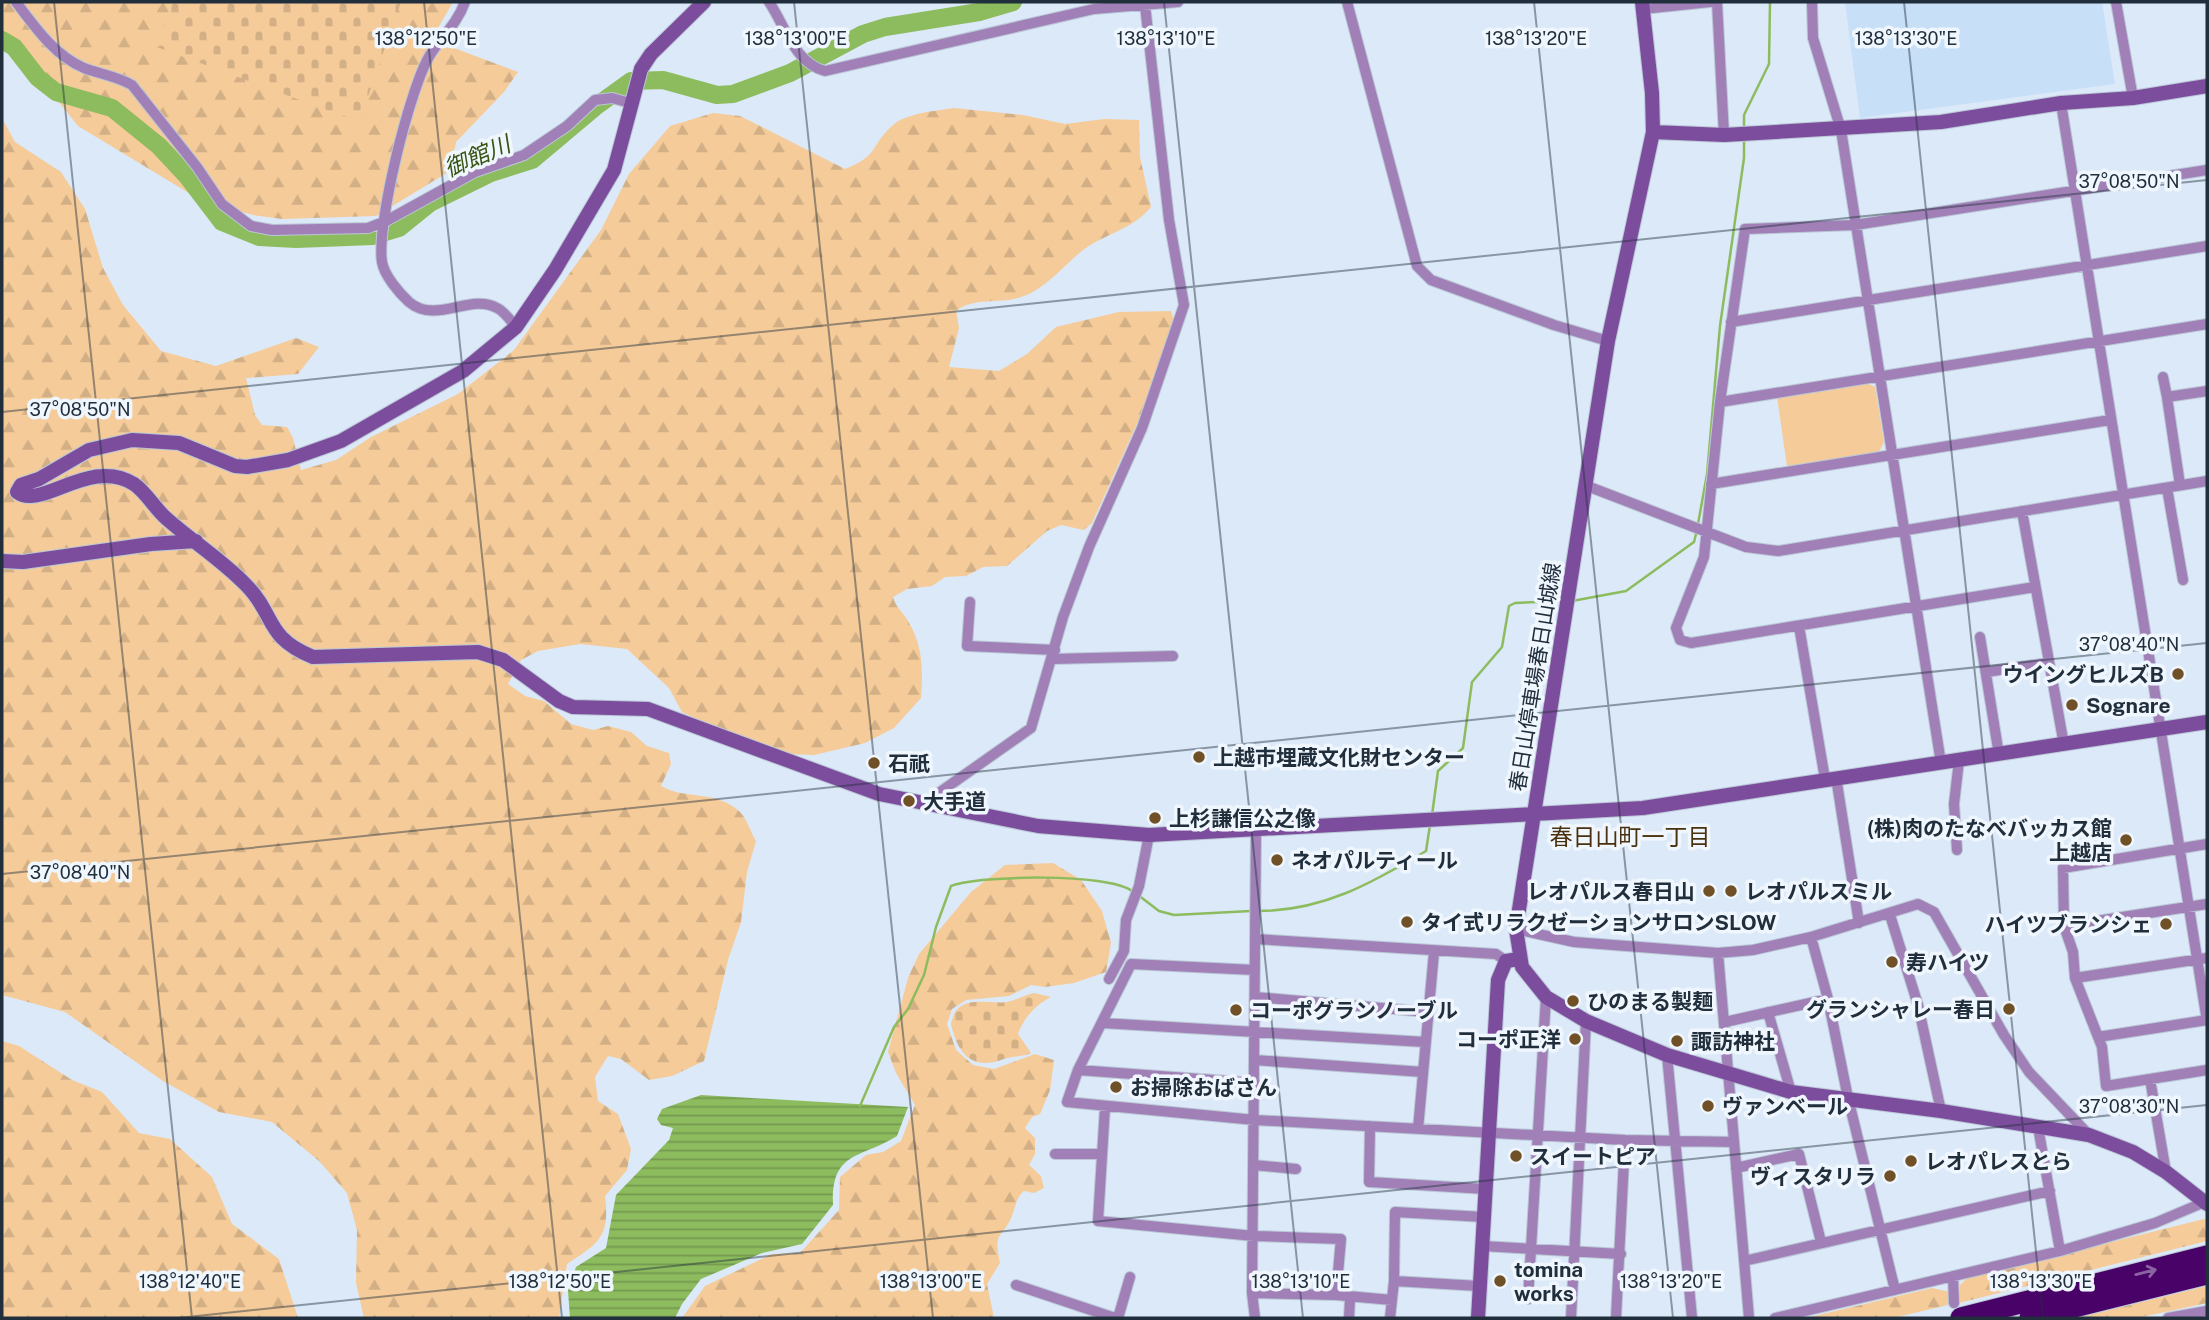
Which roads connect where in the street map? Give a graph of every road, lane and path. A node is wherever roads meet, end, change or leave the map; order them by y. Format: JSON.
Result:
{"nodes":[{"id":1,"x":16,"y":2,"type":"edge"},
{"id":2,"x":465,"y":2,"type":"edge"},
{"id":3,"x":704,"y":2,"type":"edge"},
{"id":4,"x":769,"y":2,"type":"edge"},
{"id":5,"x":1178,"y":2,"type":"edge"},
{"id":6,"x":1347,"y":2,"type":"edge"},
{"id":7,"x":1710,"y":2,"type":"edge"},
{"id":8,"x":1717,"y":2,"type":"edge"},
{"id":9,"x":1812,"y":2,"type":"edge"},
{"id":10,"x":2116,"y":2,"type":"edge"},
{"id":11,"x":1146,"y":5,"type":"junction"},
{"id":12,"x":1643,"y":5,"type":"edge"},
{"id":13,"x":2207,"y":86,"type":"edge"},
{"id":14,"x":2133,"y":97,"type":"junction"},
{"id":15,"x":630,"y":103,"type":"junction"},
{"id":16,"x":2061,"y":103,"type":"junction"},
{"id":17,"x":1841,"y":130,"type":"junction"},
{"id":18,"x":1653,"y":132,"type":"junction"},
{"id":19,"x":1724,"y":135,"type":"junction"},
{"id":20,"x":2207,"y":170,"type":"edge"},
{"id":21,"x":2075,"y":192,"type":"junction"},
{"id":22,"x":386,"y":221,"type":"junction"},
{"id":23,"x":1855,"y":225,"type":"junction"},
{"id":24,"x":2207,"y":246,"type":"edge"},
{"id":25,"x":2086,"y":265,"type":"junction"},
{"id":26,"x":1867,"y":300,"type":"junction"},
{"id":27,"x":1731,"y":322,"type":"junction"},
{"id":28,"x":2207,"y":324,"type":"edge"},
{"id":29,"x":516,"y":327,"type":"junction"},
{"id":30,"x":1608,"y":341,"type":"junction"},
{"id":31,"x":2098,"y":342,"type":"junction"},
{"id":32,"x":1879,"y":376,"type":"junction"},
{"id":33,"x":2163,"y":377,"type":"dead end"},
{"id":34,"x":2207,"y":391,"type":"edge"},
{"id":35,"x":2166,"y":397,"type":"junction"},
{"id":36,"x":1720,"y":402,"type":"junction"},
{"id":37,"x":2110,"y":420,"type":"junction"},
{"id":38,"x":1892,"y":454,"type":"junction"},
{"id":39,"x":2207,"y":481,"type":"edge"},
{"id":40,"x":1711,"y":484,"type":"junction"},
{"id":41,"x":2180,"y":485,"type":"junction"},
{"id":42,"x":1587,"y":486,"type":"junction"},
{"id":43,"x":2167,"y":488,"type":"junction"},
{"id":44,"x":2122,"y":495,"type":"junction"},
{"id":45,"x":2022,"y":510,"type":"junction"},
{"id":46,"x":1905,"y":529,"type":"junction"},
{"id":47,"x":1707,"y":532,"type":"junction"},
{"id":48,"x":195,"y":541,"type":"junction"},
{"id":49,"x":2,"y":561,"type":"edge"},
{"id":50,"x":2183,"y":580,"type":"dead end"},
{"id":51,"x":2035,"y":587,"type":"junction"},
{"id":52,"x":970,"y":602,"type":"dead end"},
{"id":53,"x":1917,"y":605,"type":"junction"},
{"id":54,"x":1799,"y":625,"type":"junction"},
{"id":55,"x":1980,"y":637,"type":"dead end"},
{"id":56,"x":1054,"y":654,"type":"junction"},
{"id":57,"x":1173,"y":656,"type":"dead end"},
{"id":58,"x":2047,"y":663,"type":"junction"},
{"id":59,"x":1986,"y":672,"type":"junction"},
{"id":60,"x":2207,"y":722,"type":"edge"},
{"id":61,"x":2159,"y":730,"type":"junction"},
{"id":62,"x":2064,"y":745,"type":"junction"},
{"id":63,"x":1999,"y":755,"type":"junction"},
{"id":64,"x":1959,"y":761,"type":"junction"},
{"id":65,"x":1941,"y":763,"type":"junction"},
{"id":66,"x":1830,"y":778,"type":"junction"},
{"id":67,"x":923,"y":804,"type":"junction"},
{"id":68,"x":1534,"y":814,"type":"junction"},
{"id":69,"x":1256,"y":828,"type":"junction"},
{"id":70,"x":1149,"y":835,"type":"junction"},
{"id":71,"x":2207,"y":844,"type":"edge"},
{"id":72,"x":2180,"y":848,"type":"junction"},
{"id":73,"x":1957,"y":850,"type":"dead end"},
{"id":74,"x":2207,"y":904,"type":"edge"},
{"id":75,"x":2189,"y":907,"type":"junction"},
{"id":76,"x":1890,"y":915,"type":"junction"},
{"id":77,"x":1859,"y":923,"type":"junction"},
{"id":78,"x":2064,"y":926,"type":"junction"},
{"id":79,"x":1516,"y":929,"type":"junction"},
{"id":80,"x":1811,"y":937,"type":"junction"},
{"id":81,"x":1255,"y":939,"type":"junction"},
{"id":82,"x":1434,"y":952,"type":"junction"},
{"id":83,"x":1718,"y":953,"type":"junction"},
{"id":84,"x":2202,"y":958,"type":"edge"},
{"id":85,"x":1512,"y":960,"type":"junction"},
{"id":86,"x":1255,"y":971,"type":"junction"},
{"id":87,"x":2075,"y":978,"type":"junction"},
{"id":88,"x":1109,"y":979,"type":"dead end"},
{"id":89,"x":1255,"y":997,"type":"junction"},
{"id":90,"x":1546,"y":997,"type":"junction"},
{"id":91,"x":1828,"y":999,"type":"junction"},
{"id":92,"x":1428,"y":1012,"type":"junction"},
{"id":93,"x":1768,"y":1012,"type":"junction"},
{"id":94,"x":1586,"y":1021,"type":"junction"},
{"id":95,"x":2207,"y":1021,"type":"edge"},
{"id":96,"x":1725,"y":1022,"type":"junction"},
{"id":97,"x":1102,"y":1024,"type":"junction"},
{"id":98,"x":1255,"y":1030,"type":"junction"},
{"id":99,"x":2098,"y":1037,"type":"junction"},
{"id":100,"x":1425,"y":1042,"type":"junction"},
{"id":101,"x":1667,"y":1055,"type":"junction"},
{"id":102,"x":1254,"y":1060,"type":"junction"},
{"id":103,"x":1078,"y":1070,"type":"junction"},
{"id":104,"x":2207,"y":1070,"type":"edge"},
{"id":105,"x":1423,"y":1072,"type":"junction"},
{"id":106,"x":1728,"y":1076,"type":"junction"},
{"id":107,"x":2150,"y":1079,"type":"junction"},
{"id":108,"x":1255,"y":1083,"type":"junction"},
{"id":109,"x":1791,"y":1092,"type":"junction"},
{"id":110,"x":1848,"y":1098,"type":"junction"},
{"id":111,"x":1105,"y":1107,"type":"junction"},
{"id":112,"x":1941,"y":1111,"type":"junction"},
{"id":113,"x":1255,"y":1120,"type":"junction"},
{"id":114,"x":1370,"y":1126,"type":"junction"},
{"id":115,"x":2038,"y":1126,"type":"junction"},
{"id":116,"x":1418,"y":1129,"type":"junction"},
{"id":117,"x":1489,"y":1132,"type":"junction"},
{"id":118,"x":1537,"y":1135,"type":"junction"},
{"id":119,"x":2089,"y":1135,"type":"junction"},
{"id":120,"x":1581,"y":1137,"type":"junction"},
{"id":121,"x":1625,"y":1140,"type":"junction"},
{"id":122,"x":1734,"y":1142,"type":"junction"},
{"id":123,"x":1676,"y":1143,"type":"junction"},
{"id":124,"x":1055,"y":1154,"type":"dead end"},
{"id":125,"x":1102,"y":1154,"type":"junction"},
{"id":126,"x":1254,"y":1165,"type":"junction"},
{"id":127,"x":1736,"y":1168,"type":"junction"},
{"id":128,"x":1296,"y":1169,"type":"dead end"},
{"id":129,"x":2166,"y":1172,"type":"junction"},
{"id":130,"x":1486,"y":1189,"type":"junction"},
{"id":131,"x":2050,"y":1191,"type":"junction"},
{"id":132,"x":2207,"y":1203,"type":"edge"},
{"id":133,"x":1483,"y":1217,"type":"junction"},
{"id":134,"x":1880,"y":1233,"type":"junction"},
{"id":135,"x":1254,"y":1236,"type":"junction"},
{"id":136,"x":1821,"y":1242,"type":"junction"},
{"id":137,"x":1482,"y":1246,"type":"junction"},
{"id":138,"x":1531,"y":1249,"type":"junction"},
{"id":139,"x":2060,"y":1251,"type":"junction"},
{"id":140,"x":1574,"y":1252,"type":"junction"},
{"id":141,"x":1621,"y":1254,"type":"junction"},
{"id":142,"x":2207,"y":1256,"type":"edge"},
{"id":143,"x":1744,"y":1261,"type":"junction"},
{"id":144,"x":2207,"y":1274,"type":"edge"},
{"id":145,"x":1953,"y":1276,"type":"junction"},
{"id":146,"x":1130,"y":1277,"type":"dead end"},
{"id":147,"x":1394,"y":1281,"type":"junction"},
{"id":148,"x":1016,"y":1285,"type":"dead end"},
{"id":149,"x":1479,"y":1286,"type":"junction"},
{"id":150,"x":1895,"y":1290,"type":"junction"},
{"id":151,"x":1252,"y":1293,"type":"junction"},
{"id":152,"x":1336,"y":1295,"type":"junction"},
{"id":153,"x":1350,"y":1299,"type":"junction"},
{"id":154,"x":1528,"y":1299,"type":"dead end"},
{"id":155,"x":1392,"y":1300,"type":"junction"},
{"id":156,"x":1958,"y":1311,"type":"edge"},
{"id":157,"x":2207,"y":1311,"type":"edge"},
{"id":158,"x":1117,"y":1318,"type":"edge"},
{"id":159,"x":1255,"y":1318,"type":"edge"},
{"id":160,"x":1349,"y":1318,"type":"edge"},
{"id":161,"x":1390,"y":1318,"type":"edge"},
{"id":162,"x":1478,"y":1318,"type":"edge"},
{"id":163,"x":1571,"y":1318,"type":"edge"},
{"id":164,"x":1616,"y":1318,"type":"edge"},
{"id":165,"x":1692,"y":1318,"type":"edge"},
{"id":166,"x":1749,"y":1318,"type":"edge"},
{"id":167,"x":1775,"y":1318,"type":"edge"},
{"id":168,"x":2030,"y":1318,"type":"edge"},
{"id":169,"x":2168,"y":1318,"type":"edge"}],
"edges":[{"from":1,"to":22,"type":"street"},
{"from":2,"to":22,"type":"street"},
{"from":3,"to":15,"type":"street"},
{"from":4,"to":11,"type":"street"},
{"from":5,"to":11,"type":"street"},
{"from":6,"to":30,"type":"street"},
{"from":7,"to":12,"type":"street"},
{"from":8,"to":19,"type":"street"},
{"from":9,"to":17,"type":"street"},
{"from":10,"to":14,"type":"street"},
{"from":11,"to":56,"type":"street"},
{"from":12,"to":18,"type":"street","name":"春日山停車場春日山城線"},
{"from":13,"to":14,"type":"street"},
{"from":14,"to":16,"type":"street"},
{"from":15,"to":22,"type":"street"},
{"from":15,"to":29,"type":"street"},
{"from":16,"to":17,"type":"street"},
{"from":16,"to":21,"type":"street"},
{"from":17,"to":19,"type":"street"},
{"from":17,"to":23,"type":"street"},
{"from":18,"to":19,"type":"street"},
{"from":18,"to":30,"type":"street","name":"春日山停車場春日山城線"},
{"from":20,"to":21,"type":"street"},
{"from":21,"to":23,"type":"street"},
{"from":21,"to":25,"type":"street"},
{"from":22,"to":29,"type":"street"},
{"from":23,"to":26,"type":"street"},
{"from":23,"to":27,"type":"street"},
{"from":24,"to":25,"type":"street"},
{"from":25,"to":26,"type":"street"},
{"from":25,"to":31,"type":"street"},
{"from":26,"to":27,"type":"street"},
{"from":26,"to":32,"type":"street"},
{"from":27,"to":36,"type":"street"},
{"from":28,"to":31,"type":"street"},
{"from":29,"to":48,"type":"street"},
{"from":30,"to":42,"type":"street","name":"春日山停車場春日山城線"},
{"from":31,"to":32,"type":"street"},
{"from":31,"to":37,"type":"street"},
{"from":32,"to":36,"type":"street"},
{"from":32,"to":38,"type":"street"},
{"from":33,"to":35,"type":"street"},
{"from":34,"to":35,"type":"street"},
{"from":35,"to":41,"type":"street"},
{"from":36,"to":40,"type":"street"},
{"from":37,"to":38,"type":"street"},
{"from":37,"to":44,"type":"street"},
{"from":38,"to":40,"type":"street"},
{"from":38,"to":46,"type":"street"},
{"from":39,"to":41,"type":"street"},
{"from":40,"to":47,"type":"street"},
{"from":41,"to":43,"type":"street"},
{"from":42,"to":47,"type":"street"},
{"from":42,"to":68,"type":"street","name":"春日山停車場春日山城線"},
{"from":43,"to":44,"type":"street"},
{"from":43,"to":50,"type":"street"},
{"from":44,"to":45,"type":"street"},
{"from":44,"to":61,"type":"street"},
{"from":45,"to":46,"type":"street"},
{"from":45,"to":51,"type":"street"},
{"from":46,"to":47,"type":"street"},
{"from":46,"to":53,"type":"street"},
{"from":47,"to":54,"type":"street"},
{"from":48,"to":49,"type":"street"},
{"from":48,"to":67,"type":"street"},
{"from":51,"to":53,"type":"street"},
{"from":51,"to":58,"type":"street"},
{"from":52,"to":56,"type":"street"},
{"from":53,"to":54,"type":"street"},
{"from":53,"to":65,"type":"street"},
{"from":54,"to":66,"type":"street"},
{"from":55,"to":59,"type":"street"},
{"from":56,"to":57,"type":"street"},
{"from":56,"to":67,"type":"street"},
{"from":58,"to":59,"type":"street"},
{"from":58,"to":62,"type":"street"},
{"from":59,"to":63,"type":"street"},
{"from":60,"to":61,"type":"street","name":"春日山停車場春日山城線"},
{"from":61,"to":62,"type":"street","name":"春日山停車場春日山城線"},
{"from":61,"to":72,"type":"street"},
{"from":62,"to":63,"type":"street","name":"春日山停車場春日山城線"},
{"from":63,"to":64,"type":"street","name":"春日山停車場春日山城線"},
{"from":64,"to":65,"type":"street","name":"春日山停車場春日山城線"},
{"from":64,"to":73,"type":"street"},
{"from":65,"to":66,"type":"street","name":"春日山停車場春日山城線"},
{"from":66,"to":68,"type":"street","name":"春日山停車場春日山城線"},
{"from":66,"to":77,"type":"street"},
{"from":67,"to":70,"type":"street"},
{"from":68,"to":69,"type":"street"},
{"from":68,"to":79,"type":"street"},
{"from":69,"to":70,"type":"street"},
{"from":69,"to":81,"type":"street"},
{"from":70,"to":88,"type":"street"},
{"from":71,"to":72,"type":"street"},
{"from":72,"to":75,"type":"street"},
{"from":72,"to":78,"type":"street"},
{"from":74,"to":75,"type":"street"},
{"from":75,"to":78,"type":"street"},
{"from":75,"to":84,"type":"street"},
{"from":76,"to":77,"type":"street"},
{"from":76,"to":112,"type":"street"},
{"from":76,"to":119,"type":"street"},
{"from":77,"to":80,"type":"street"},
{"from":78,"to":87,"type":"street"},
{"from":79,"to":83,"type":"street"},
{"from":79,"to":85,"type":"street"},
{"from":80,"to":83,"type":"street"},
{"from":80,"to":91,"type":"street"},
{"from":81,"to":82,"type":"street"},
{"from":81,"to":86,"type":"street"},
{"from":82,"to":85,"type":"street"},
{"from":82,"to":92,"type":"street"},
{"from":83,"to":96,"type":"street"},
{"from":84,"to":87,"type":"street"},
{"from":84,"to":95,"type":"street"},
{"from":85,"to":90,"type":"street"},
{"from":85,"to":117,"type":"street"},
{"from":86,"to":89,"type":"street"},
{"from":86,"to":97,"type":"street"},
{"from":87,"to":99,"type":"street"},
{"from":89,"to":92,"type":"street"},
{"from":89,"to":98,"type":"street"},
{"from":90,"to":94,"type":"street"},
{"from":90,"to":118,"type":"street"},
{"from":91,"to":93,"type":"street"},
{"from":91,"to":110,"type":"street"},
{"from":92,"to":100,"type":"street"},
{"from":93,"to":96,"type":"street"},
{"from":93,"to":109,"type":"street"},
{"from":94,"to":101,"type":"street"},
{"from":94,"to":120,"type":"street"},
{"from":95,"to":99,"type":"street"},
{"from":96,"to":106,"type":"street"},
{"from":97,"to":98,"type":"street"},
{"from":97,"to":103,"type":"street"},
{"from":98,"to":100,"type":"street"},
{"from":98,"to":102,"type":"street"},
{"from":99,"to":107,"type":"street"},
{"from":100,"to":105,"type":"street"},
{"from":101,"to":106,"type":"street"},
{"from":101,"to":123,"type":"street"},
{"from":102,"to":105,"type":"street"},
{"from":102,"to":108,"type":"street"},
{"from":103,"to":108,"type":"street"},
{"from":103,"to":111,"type":"street"},
{"from":104,"to":107,"type":"street"},
{"from":105,"to":116,"type":"street"},
{"from":106,"to":109,"type":"street"},
{"from":106,"to":122,"type":"street"},
{"from":107,"to":129,"type":"street"},
{"from":108,"to":113,"type":"street"},
{"from":109,"to":110,"type":"street"},
{"from":110,"to":112,"type":"street"},
{"from":110,"to":134,"type":"street"},
{"from":111,"to":113,"type":"street"},
{"from":111,"to":125,"type":"street"},
{"from":112,"to":115,"type":"street"},
{"from":113,"to":114,"type":"street"},
{"from":113,"to":126,"type":"street"},
{"from":114,"to":116,"type":"street"},
{"from":114,"to":130,"type":"street"},
{"from":115,"to":119,"type":"street"},
{"from":115,"to":131,"type":"street"},
{"from":116,"to":117,"type":"street"},
{"from":117,"to":118,"type":"street"},
{"from":117,"to":130,"type":"street"},
{"from":118,"to":120,"type":"street"},
{"from":118,"to":138,"type":"street"},
{"from":119,"to":129,"type":"street"},
{"from":120,"to":121,"type":"street"},
{"from":120,"to":140,"type":"street"},
{"from":121,"to":123,"type":"street"},
{"from":121,"to":141,"type":"street"},
{"from":122,"to":123,"type":"street"},
{"from":122,"to":127,"type":"street"},
{"from":123,"to":165,"type":"street"},
{"from":124,"to":125,"type":"street"},
{"from":125,"to":135,"type":"street"},
{"from":126,"to":128,"type":"street"},
{"from":126,"to":135,"type":"street"},
{"from":127,"to":136,"type":"street"},
{"from":127,"to":143,"type":"street"},
{"from":129,"to":132,"type":"street"},
{"from":130,"to":133,"type":"street"},
{"from":131,"to":134,"type":"street"},
{"from":131,"to":139,"type":"street"},
{"from":132,"to":139,"type":"street"},
{"from":133,"to":137,"type":"street"},
{"from":133,"to":147,"type":"street"},
{"from":134,"to":136,"type":"street"},
{"from":134,"to":150,"type":"street"},
{"from":135,"to":151,"type":"street"},
{"from":135,"to":152,"type":"street"},
{"from":136,"to":143,"type":"street"},
{"from":137,"to":138,"type":"street"},
{"from":137,"to":149,"type":"street"},
{"from":138,"to":140,"type":"street"},
{"from":138,"to":154,"type":"street"},
{"from":139,"to":145,"type":"street"},
{"from":140,"to":141,"type":"street"},
{"from":140,"to":163,"type":"street"},
{"from":141,"to":164,"type":"street"},
{"from":156,"to":142,"type":"highway","one_way":true},
{"from":143,"to":166,"type":"street"},
{"from":144,"to":168,"type":"highway"},
{"from":145,"to":150,"type":"street"},
{"from":145,"to":156,"type":"street"},
{"from":146,"to":158,"type":"street"},
{"from":147,"to":149,"type":"street"},
{"from":147,"to":155,"type":"street"},
{"from":148,"to":158,"type":"street"},
{"from":149,"to":162,"type":"street"},
{"from":150,"to":167,"type":"street"},
{"from":151,"to":152,"type":"street"},
{"from":151,"to":159,"type":"street"},
{"from":152,"to":153,"type":"street"},
{"from":153,"to":155,"type":"street"},
{"from":153,"to":160,"type":"street"},
{"from":155,"to":161,"type":"street"},
{"from":157,"to":169,"type":"street"}]}
